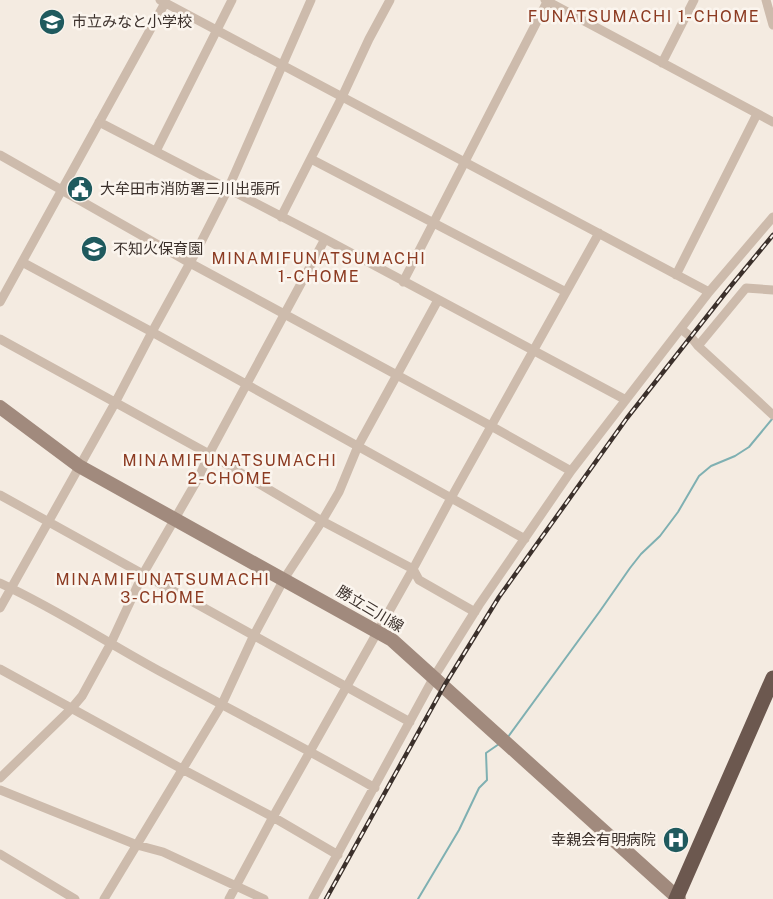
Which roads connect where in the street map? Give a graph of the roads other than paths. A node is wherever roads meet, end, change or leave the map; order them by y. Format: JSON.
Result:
{"nodes":[{"id":1,"x":232,"y":0,"type":"edge"},
{"id":2,"x":311,"y":0,"type":"edge"},
{"id":3,"x":390,"y":0,"type":"edge"},
{"id":4,"x":547,"y":0,"type":"edge"},
{"id":5,"x":694,"y":0,"type":"edge"},
{"id":6,"x":765,"y":0,"type":"edge"},
{"id":7,"x":163,"y":1,"type":"edge"},
{"id":8,"x":773,"y":25,"type":"edge"},
{"id":9,"x":216,"y":31,"type":"junction"},
{"id":10,"x":662,"y":63,"type":"junction"},
{"id":11,"x":283,"y":64,"type":"junction"},
{"id":12,"x":342,"y":97,"type":"junction"},
{"id":13,"x":757,"y":114,"type":"junction"},
{"id":14,"x":99,"y":122,"type":"junction"},
{"id":15,"x":773,"y":122,"type":"edge"},
{"id":16,"x":156,"y":151,"type":"junction"},
{"id":17,"x":0,"y":155,"type":"edge"},
{"id":18,"x":311,"y":159,"type":"junction"},
{"id":19,"x":465,"y":162,"type":"junction"},
{"id":20,"x":228,"y":189,"type":"junction"},
{"id":21,"x":62,"y":190,"type":"junction"},
{"id":22,"x":773,"y":216,"type":"edge"},
{"id":23,"x":280,"y":217,"type":"junction"},
{"id":24,"x":434,"y":223,"type":"junction"},
{"id":25,"x":599,"y":233,"type":"junction"},
{"id":26,"x":325,"y":239,"type":"junction"},
{"id":27,"x":22,"y":262,"type":"junction"},
{"id":28,"x":189,"y":263,"type":"junction"},
{"id":29,"x":676,"y":275,"type":"junction"},
{"id":30,"x":403,"y":282,"type":"junction"},
{"id":31,"x":773,"y":290,"type":"edge"},
{"id":32,"x":566,"y":292,"type":"junction"},
{"id":33,"x":709,"y":292,"type":"junction"},
{"id":34,"x":438,"y":300,"type":"junction"},
{"id":35,"x":0,"y":302,"type":"edge"},
{"id":36,"x":285,"y":314,"type":"junction"},
{"id":37,"x":681,"y":329,"type":"junction"},
{"id":38,"x":152,"y":332,"type":"junction"},
{"id":39,"x":0,"y":339,"type":"edge"},
{"id":40,"x":698,"y":346,"type":"junction"},
{"id":41,"x":533,"y":351,"type":"junction"},
{"id":42,"x":397,"y":375,"type":"junction"},
{"id":43,"x":247,"y":385,"type":"junction"},
{"id":44,"x":626,"y":400,"type":"junction"},
{"id":45,"x":115,"y":403,"type":"junction"},
{"id":46,"x":0,"y":407,"type":"edge"},
{"id":47,"x":773,"y":415,"type":"edge"},
{"id":48,"x":491,"y":426,"type":"junction"},
{"id":49,"x":358,"y":446,"type":"junction"},
{"id":50,"x":208,"y":454,"type":"junction"},
{"id":51,"x":79,"y":466,"type":"junction"},
{"id":52,"x":571,"y":471,"type":"junction"},
{"id":53,"x":0,"y":495,"type":"edge"},
{"id":54,"x":451,"y":498,"type":"junction"},
{"id":55,"x":174,"y":518,"type":"junction"},
{"id":56,"x":48,"y":521,"type":"junction"},
{"id":57,"x":322,"y":521,"type":"junction"},
{"id":58,"x":525,"y":540,"type":"junction"},
{"id":59,"x":413,"y":569,"type":"junction"},
{"id":60,"x":143,"y":574,"type":"junction"},
{"id":61,"x":284,"y":579,"type":"junction"},
{"id":62,"x":0,"y":583,"type":"edge"},
{"id":63,"x":11,"y":588,"type":"junction"},
{"id":64,"x":0,"y":608,"type":"edge"},
{"id":65,"x":475,"y":612,"type":"junction"},
{"id":66,"x":378,"y":630,"type":"junction"},
{"id":67,"x":254,"y":635,"type":"junction"},
{"id":68,"x":111,"y":643,"type":"junction"},
{"id":69,"x":0,"y":669,"type":"edge"},
{"id":70,"x":434,"y":677,"type":"junction"},
{"id":71,"x":773,"y":678,"type":"edge"},
{"id":72,"x":347,"y":687,"type":"junction"},
{"id":73,"x":222,"y":704,"type":"junction"},
{"id":74,"x":71,"y":709,"type":"junction"},
{"id":75,"x":410,"y":722,"type":"junction"},
{"id":76,"x":311,"y":751,"type":"junction"},
{"id":77,"x":182,"y":770,"type":"junction"},
{"id":78,"x":0,"y":778,"type":"edge"},
{"id":79,"x":375,"y":788,"type":"junction"},
{"id":80,"x":0,"y":790,"type":"edge"},
{"id":81,"x":273,"y":817,"type":"junction"},
{"id":82,"x":137,"y":845,"type":"junction"},
{"id":83,"x":338,"y":855,"type":"junction"},
{"id":84,"x":0,"y":856,"type":"edge"},
{"id":85,"x":236,"y":887,"type":"junction"},
{"id":86,"x":677,"y":898,"type":"edge"},
{"id":87,"x":75,"y":899,"type":"edge"},
{"id":88,"x":104,"y":899,"type":"edge"},
{"id":89,"x":229,"y":899,"type":"edge"},
{"id":90,"x":264,"y":899,"type":"edge"},
{"id":91,"x":313,"y":899,"type":"edge"}],
"edges":[{"from":1,"to":9,"type":"street"},
{"from":2,"to":11,"type":"street"},
{"from":3,"to":12,"type":"street"},
{"from":4,"to":10,"type":"street"},
{"from":4,"to":19,"type":"street"},
{"from":5,"to":10,"type":"street"},
{"from":6,"to":8,"type":"street"},
{"from":7,"to":9,"type":"street"},
{"from":7,"to":14,"type":"street"},
{"from":9,"to":11,"type":"street"},
{"from":9,"to":16,"type":"street"},
{"from":10,"to":13,"type":"street"},
{"from":11,"to":12,"type":"street"},
{"from":11,"to":20,"type":"street"},
{"from":12,"to":18,"type":"street"},
{"from":12,"to":19,"type":"street"},
{"from":13,"to":15,"type":"street"},
{"from":13,"to":29,"type":"street"},
{"from":14,"to":16,"type":"street"},
{"from":14,"to":21,"type":"street"},
{"from":16,"to":20,"type":"street"},
{"from":17,"to":21,"type":"street"},
{"from":18,"to":23,"type":"street"},
{"from":18,"to":24,"type":"street"},
{"from":19,"to":24,"type":"street"},
{"from":19,"to":25,"type":"street"},
{"from":20,"to":23,"type":"street"},
{"from":20,"to":28,"type":"street"},
{"from":21,"to":27,"type":"street"},
{"from":21,"to":28,"type":"street"},
{"from":22,"to":33,"type":"street"},
{"from":23,"to":26,"type":"street"},
{"from":24,"to":30,"type":"street"},
{"from":24,"to":32,"type":"street"},
{"from":25,"to":29,"type":"street"},
{"from":25,"to":32,"type":"street"},
{"from":26,"to":30,"type":"street"},
{"from":26,"to":36,"type":"street"},
{"from":27,"to":35,"type":"street"},
{"from":27,"to":38,"type":"street"},
{"from":28,"to":36,"type":"street"},
{"from":28,"to":38,"type":"street"},
{"from":29,"to":33,"type":"street"},
{"from":30,"to":34,"type":"street"},
{"from":31,"to":40,"type":"street"},
{"from":32,"to":41,"type":"street"},
{"from":33,"to":37,"type":"street"},
{"from":34,"to":41,"type":"street"},
{"from":34,"to":42,"type":"street"},
{"from":36,"to":42,"type":"street"},
{"from":36,"to":43,"type":"street"},
{"from":37,"to":40,"type":"street"},
{"from":37,"to":44,"type":"street"},
{"from":38,"to":43,"type":"street"},
{"from":38,"to":45,"type":"street"},
{"from":39,"to":45,"type":"street"},
{"from":40,"to":47,"type":"street"},
{"from":41,"to":44,"type":"street"},
{"from":41,"to":48,"type":"street"},
{"from":42,"to":48,"type":"street"},
{"from":42,"to":49,"type":"street"},
{"from":43,"to":49,"type":"street"},
{"from":43,"to":50,"type":"street"},
{"from":44,"to":52,"type":"street"},
{"from":45,"to":50,"type":"street"},
{"from":45,"to":51,"type":"street"},
{"from":46,"to":51,"type":"main road","name":"勝立三川線"},
{"from":48,"to":52,"type":"street"},
{"from":48,"to":54,"type":"street"},
{"from":49,"to":54,"type":"street"},
{"from":49,"to":57,"type":"street"},
{"from":50,"to":55,"type":"street"},
{"from":50,"to":57,"type":"street"},
{"from":51,"to":55,"type":"main road","name":"勝立三川線"},
{"from":51,"to":56,"type":"street"},
{"from":52,"to":58,"type":"street"},
{"from":53,"to":56,"type":"street"},
{"from":54,"to":58,"type":"street"},
{"from":54,"to":59,"type":"street"},
{"from":55,"to":60,"type":"street"},
{"from":55,"to":61,"type":"main road","name":"勝立三川線"},
{"from":56,"to":60,"type":"street"},
{"from":56,"to":63,"type":"street"},
{"from":57,"to":59,"type":"street"},
{"from":57,"to":61,"type":"street"},
{"from":58,"to":65,"type":"street"},
{"from":59,"to":65,"type":"street"},
{"from":59,"to":66,"type":"street"},
{"from":60,"to":67,"type":"street"},
{"from":60,"to":68,"type":"street"},
{"from":61,"to":66,"type":"main road","name":"勝立三川線"},
{"from":61,"to":67,"type":"street"},
{"from":62,"to":63,"type":"street"},
{"from":63,"to":64,"type":"street"},
{"from":63,"to":68,"type":"street"},
{"from":65,"to":70,"type":"street"},
{"from":66,"to":70,"type":"main road","name":"勝立三川線"},
{"from":66,"to":72,"type":"street"},
{"from":67,"to":72,"type":"street"},
{"from":67,"to":73,"type":"street"},
{"from":68,"to":73,"type":"street"},
{"from":68,"to":74,"type":"street"},
{"from":69,"to":74,"type":"street"},
{"from":70,"to":75,"type":"street"},
{"from":70,"to":86,"type":"main road","name":"勝立三川線"},
{"from":71,"to":86,"type":"highway"},
{"from":72,"to":75,"type":"street"},
{"from":72,"to":76,"type":"street"},
{"from":73,"to":76,"type":"street"},
{"from":73,"to":77,"type":"street"},
{"from":74,"to":77,"type":"street"},
{"from":74,"to":78,"type":"street"},
{"from":75,"to":79,"type":"street"},
{"from":76,"to":79,"type":"street"},
{"from":76,"to":81,"type":"street"},
{"from":77,"to":81,"type":"street"},
{"from":77,"to":82,"type":"street"},
{"from":79,"to":83,"type":"street"},
{"from":80,"to":82,"type":"street"},
{"from":81,"to":83,"type":"street"},
{"from":81,"to":85,"type":"street"},
{"from":82,"to":85,"type":"street"},
{"from":82,"to":88,"type":"street"},
{"from":83,"to":91,"type":"street"},
{"from":84,"to":87,"type":"street"},
{"from":85,"to":89,"type":"street"},
{"from":85,"to":90,"type":"street"}]}
